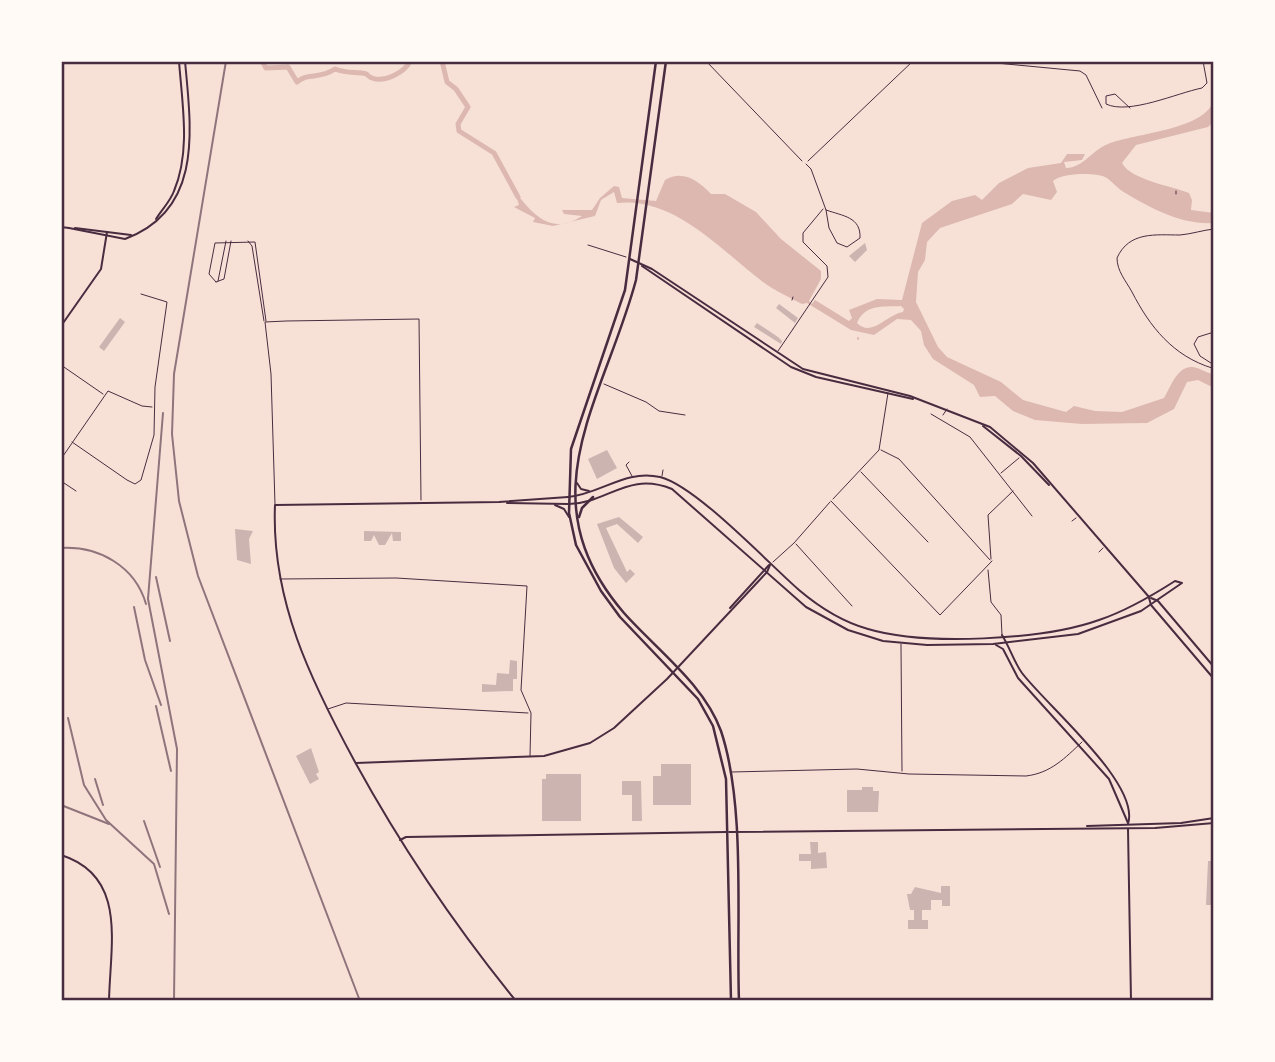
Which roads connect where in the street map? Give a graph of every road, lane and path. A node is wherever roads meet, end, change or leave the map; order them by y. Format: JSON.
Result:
{"nodes":[{"id":1,"x":179,"y":61,"type":"edge"},
{"id":2,"x":186,"y":61,"type":"edge"},
{"id":3,"x":656,"y":61,"type":"edge"},
{"id":4,"x":666,"y":61,"type":"edge"},
{"id":5,"x":706,"y":61,"type":"edge"},
{"id":6,"x":913,"y":61,"type":"edge"},
{"id":7,"x":975,"y":61,"type":"edge"},
{"id":8,"x":1203,"y":61,"type":"edge"},
{"id":9,"x":1102,"y":108,"type":"dead end"},
{"id":10,"x":1130,"y":108,"type":"junction"},
{"id":11,"x":806,"y":164,"type":"junction"},
{"id":12,"x":1176,"y":191,"type":"dead end"},
{"id":13,"x":1176,"y":194,"type":"dead end"},
{"id":14,"x":826,"y":208,"type":"junction"},
{"id":15,"x":156,"y":220,"type":"junction"},
{"id":16,"x":61,"y":227,"type":"edge"},
{"id":17,"x":1214,"y":229,"type":"edge"},
{"id":18,"x":107,"y":234,"type":"junction"},
{"id":19,"x":227,"y":240,"type":"junction"},
{"id":20,"x":233,"y":240,"type":"junction"},
{"id":21,"x":246,"y":240,"type":"junction"},
{"id":22,"x":588,"y":245,"type":"dead end"},
{"id":23,"x":629,"y":259,"type":"junction"},
{"id":24,"x":639,"y":263,"type":"junction"},
{"id":25,"x":216,"y":282,"type":"junction"},
{"id":26,"x":141,"y":294,"type":"dead end"},
{"id":27,"x":265,"y":322,"type":"junction"},
{"id":28,"x":61,"y":326,"type":"edge"},
{"id":29,"x":1214,"y":332,"type":"edge"},
{"id":30,"x":776,"y":354,"type":"junction"},
{"id":31,"x":61,"y":365,"type":"edge"},
{"id":32,"x":1214,"y":365,"type":"edge"},
{"id":33,"x":1214,"y":369,"type":"edge"},
{"id":34,"x":595,"y":380,"type":"junction"},
{"id":35,"x":601,"y":382,"type":"junction"},
{"id":36,"x":888,"y":393,"type":"junction"},
{"id":37,"x":105,"y":395,"type":"junction"},
{"id":38,"x":155,"y":406,"type":"junction"},
{"id":39,"x":947,"y":409,"type":"junction"},
{"id":40,"x":931,"y":414,"type":"dead end"},
{"id":41,"x":685,"y":415,"type":"dead end"},
{"id":42,"x":943,"y":415,"type":"dead end"},
{"id":43,"x":72,"y":442,"type":"junction"},
{"id":44,"x":879,"y":450,"type":"junction"},
{"id":45,"x":1022,"y":455,"type":"junction"},
{"id":46,"x":61,"y":458,"type":"edge"},
{"id":47,"x":629,"y":462,"type":"dead end"},
{"id":48,"x":663,"y":470,"type":"dead end"},
{"id":49,"x":859,"y":470,"type":"junction"},
{"id":50,"x":1001,"y":473,"type":"junction"},
{"id":51,"x":632,"y":476,"type":"junction"},
{"id":52,"x":662,"y":478,"type":"junction"},
{"id":53,"x":61,"y":481,"type":"edge"},
{"id":54,"x":576,"y":481,"type":"junction"},
{"id":55,"x":1014,"y":490,"type":"junction"},
{"id":56,"x":76,"y":491,"type":"dead end"},
{"id":57,"x":590,"y":491,"type":"junction"},
{"id":58,"x":576,"y":496,"type":"junction"},
{"id":59,"x":568,"y":497,"type":"junction"},
{"id":60,"x":593,"y":497,"type":"junction"},
{"id":61,"x":831,"y":501,"type":"junction"},
{"id":62,"x":499,"y":502,"type":"junction"},
{"id":63,"x":421,"y":503,"type":"junction"},
{"id":64,"x":551,"y":504,"type":"junction"},
{"id":65,"x":568,"y":504,"type":"junction"},
{"id":66,"x":576,"y":504,"type":"junction"},
{"id":67,"x":275,"y":505,"type":"junction"},
{"id":68,"x":1032,"y":516,"type":"dead end"},
{"id":69,"x":1078,"y":516,"type":"junction"},
{"id":70,"x":570,"y":519,"type":"junction"},
{"id":71,"x":578,"y":520,"type":"junction"},
{"id":72,"x":1072,"y":521,"type":"dead end"},
{"id":73,"x":928,"y":542,"type":"dead end"},
{"id":74,"x":794,"y":543,"type":"junction"},
{"id":75,"x":1105,"y":547,"type":"junction"},
{"id":76,"x":1099,"y":551,"type":"dead end"},
{"id":77,"x":992,"y":561,"type":"junction"},
{"id":78,"x":771,"y":564,"type":"junction"},
{"id":79,"x":988,"y":568,"type":"junction"},
{"id":80,"x":764,"y":569,"type":"junction"},
{"id":81,"x":768,"y":572,"type":"junction"},
{"id":82,"x":280,"y":579,"type":"junction"},
{"id":83,"x":1149,"y":597,"type":"junction"},
{"id":84,"x":1157,"y":601,"type":"junction"},
{"id":85,"x":1151,"y":605,"type":"junction"},
{"id":86,"x":852,"y":606,"type":"dead end"},
{"id":87,"x":728,"y":611,"type":"junction"},
{"id":88,"x":1002,"y":635,"type":"junction"},
{"id":89,"x":1007,"y":643,"type":"junction"},
{"id":90,"x":901,"y":644,"type":"junction"},
{"id":91,"x":993,"y":644,"type":"junction"},
{"id":92,"x":1214,"y":667,"type":"edge"},
{"id":93,"x":675,"y":670,"type":"junction"},
{"id":94,"x":1214,"y":679,"type":"edge"},
{"id":95,"x":327,"y":710,"type":"junction"},
{"id":96,"x":531,"y":713,"type":"junction"},
{"id":97,"x":1082,"y":742,"type":"junction"},
{"id":98,"x":1079,"y":745,"type":"junction"},
{"id":99,"x":530,"y":757,"type":"junction"},
{"id":100,"x":356,"y":763,"type":"junction"},
{"id":101,"x":731,"y":772,"type":"junction"},
{"id":102,"x":902,"y":773,"type":"junction"},
{"id":103,"x":1214,"y":818,"type":"edge"},
{"id":104,"x":1214,"y":823,"type":"edge"},
{"id":105,"x":1128,"y":824,"type":"junction"},
{"id":106,"x":1082,"y":827,"type":"junction"},
{"id":107,"x":1128,"y":828,"type":"junction"},
{"id":108,"x":735,"y":831,"type":"junction"},
{"id":109,"x":728,"y":832,"type":"junction"},
{"id":110,"x":399,"y":841,"type":"junction"},
{"id":111,"x":61,"y":855,"type":"edge"},
{"id":112,"x":109,"y":1001,"type":"edge"},
{"id":113,"x":516,"y":1001,"type":"edge"},
{"id":114,"x":731,"y":1001,"type":"edge"},
{"id":115,"x":739,"y":1001,"type":"edge"},
{"id":116,"x":1131,"y":1001,"type":"edge"}],
"edges":[{"from":1,"to":15,"type":"main road"},
{"from":2,"to":15,"type":"main road"},
{"from":3,"to":23,"type":"main road"},
{"from":4,"to":24,"type":"main road"},
{"from":5,"to":11,"type":"path"},
{"from":6,"to":11,"type":"path"},
{"from":7,"to":9,"type":"path"},
{"from":8,"to":10,"type":"path"},
{"from":10,"to":10,"type":"path"},
{"from":11,"to":14,"type":"street"},
{"from":12,"to":13,"type":"path"},
{"from":14,"to":14,"type":"street"},
{"from":14,"to":30,"type":"street"},
{"from":15,"to":18,"type":"main road"},
{"from":16,"to":18,"type":"main road"},
{"from":17,"to":33,"type":"path"},
{"from":18,"to":28,"type":"main road"},
{"from":19,"to":20,"type":"street"},
{"from":19,"to":25,"type":"street"},
{"from":19,"to":25,"type":"street"},
{"from":20,"to":21,"type":"street"},
{"from":20,"to":25,"type":"street"},
{"from":21,"to":27,"type":"street"},
{"from":21,"to":27,"type":"street"},
{"from":22,"to":23,"type":"street"},
{"from":23,"to":24,"type":"main road"},
{"from":23,"to":34,"type":"main road"},
{"from":24,"to":30,"type":"main road"},
{"from":24,"to":35,"type":"main road"},
{"from":26,"to":38,"type":"street"},
{"from":27,"to":63,"type":"street"},
{"from":27,"to":67,"type":"street"},
{"from":29,"to":32,"type":"street"},
{"from":30,"to":36,"type":"main road"},
{"from":31,"to":37,"type":"street"},
{"from":34,"to":35,"type":"street"},
{"from":34,"to":59,"type":"main road"},
{"from":35,"to":41,"type":"street"},
{"from":35,"to":54,"type":"main road"},
{"from":36,"to":39,"type":"main road"},
{"from":36,"to":44,"type":"street"},
{"from":37,"to":38,"type":"street"},
{"from":37,"to":43,"type":"street"},
{"from":38,"to":43,"type":"street"},
{"from":39,"to":42,"type":"street"},
{"from":39,"to":45,"type":"main road"},
{"from":40,"to":50,"type":"street"},
{"from":43,"to":46,"type":"street"},
{"from":44,"to":49,"type":"street"},
{"from":44,"to":77,"type":"street"},
{"from":45,"to":50,"type":"street"},
{"from":45,"to":69,"type":"main road"},
{"from":47,"to":51,"type":"street"},
{"from":48,"to":52,"type":"street"},
{"from":49,"to":61,"type":"street"},
{"from":49,"to":73,"type":"street"},
{"from":50,"to":55,"type":"street"},
{"from":51,"to":52,"type":"main road"},
{"from":51,"to":57,"type":"main road"},
{"from":52,"to":78,"type":"main road"},
{"from":53,"to":56,"type":"street"},
{"from":54,"to":57,"type":"main road"},
{"from":54,"to":58,"type":"main road"},
{"from":55,"to":68,"type":"street"},
{"from":55,"to":77,"type":"street"},
{"from":57,"to":58,"type":"main road"},
{"from":58,"to":59,"type":"main road"},
{"from":58,"to":66,"type":"main road"},
{"from":59,"to":62,"type":"main road"},
{"from":59,"to":65,"type":"main road"},
{"from":60,"to":66,"type":"main road"},
{"from":60,"to":71,"type":"main road"},
{"from":60,"to":80,"type":"main road"},
{"from":61,"to":74,"type":"street"},
{"from":61,"to":79,"type":"street"},
{"from":62,"to":63,"type":"main road"},
{"from":62,"to":64,"type":"main road"},
{"from":63,"to":67,"type":"main road"},
{"from":64,"to":65,"type":"main road"},
{"from":64,"to":70,"type":"main road"},
{"from":65,"to":66,"type":"main road"},
{"from":65,"to":70,"type":"main road"},
{"from":66,"to":71,"type":"main road"},
{"from":67,"to":82,"type":"main road"},
{"from":69,"to":72,"type":"street"},
{"from":69,"to":75,"type":"main road"},
{"from":70,"to":93,"type":"main road"},
{"from":71,"to":93,"type":"main road"},
{"from":74,"to":78,"type":"street"},
{"from":74,"to":86,"type":"street"},
{"from":75,"to":76,"type":"street"},
{"from":75,"to":83,"type":"main road"},
{"from":77,"to":79,"type":"street"},
{"from":78,"to":80,"type":"main road"},
{"from":78,"to":81,"type":"main road"},
{"from":78,"to":88,"type":"main road"},
{"from":79,"to":88,"type":"street"},
{"from":80,"to":81,"type":"main road"},
{"from":80,"to":87,"type":"main road"},
{"from":81,"to":87,"type":"main road"},
{"from":81,"to":90,"type":"main road"},
{"from":82,"to":95,"type":"main road"},
{"from":82,"to":96,"type":"street"},
{"from":83,"to":84,"type":"main road"},
{"from":83,"to":84,"type":"main road"},
{"from":83,"to":85,"type":"main road"},
{"from":83,"to":88,"type":"main road"},
{"from":84,"to":85,"type":"main road"},
{"from":84,"to":92,"type":"main road"},
{"from":85,"to":89,"type":"main road"},
{"from":85,"to":94,"type":"main road"},
{"from":87,"to":93,"type":"main road"},
{"from":88,"to":89,"type":"main road"},
{"from":89,"to":91,"type":"main road"},
{"from":89,"to":97,"type":"main road"},
{"from":90,"to":91,"type":"main road"},
{"from":90,"to":102,"type":"street"},
{"from":91,"to":98,"type":"main road"},
{"from":93,"to":99,"type":"main road"},
{"from":93,"to":101,"type":"main road"},
{"from":93,"to":109,"type":"main road"},
{"from":95,"to":96,"type":"street"},
{"from":95,"to":100,"type":"main road"},
{"from":96,"to":99,"type":"street"},
{"from":97,"to":98,"type":"street"},
{"from":97,"to":105,"type":"main road"},
{"from":98,"to":102,"type":"street"},
{"from":98,"to":105,"type":"main road"},
{"from":99,"to":100,"type":"main road"},
{"from":100,"to":110,"type":"main road"},
{"from":101,"to":102,"type":"street"},
{"from":101,"to":108,"type":"main road"},
{"from":103,"to":105,"type":"main road"},
{"from":104,"to":107,"type":"main road"},
{"from":105,"to":106,"type":"main road"},
{"from":105,"to":107,"type":"main road"},
{"from":106,"to":107,"type":"main road"},
{"from":106,"to":108,"type":"main road"},
{"from":107,"to":116,"type":"main road"},
{"from":108,"to":109,"type":"main road"},
{"from":108,"to":115,"type":"main road"},
{"from":109,"to":110,"type":"main road"},
{"from":109,"to":114,"type":"main road"},
{"from":110,"to":113,"type":"main road"},
{"from":111,"to":112,"type":"main road"}]}
